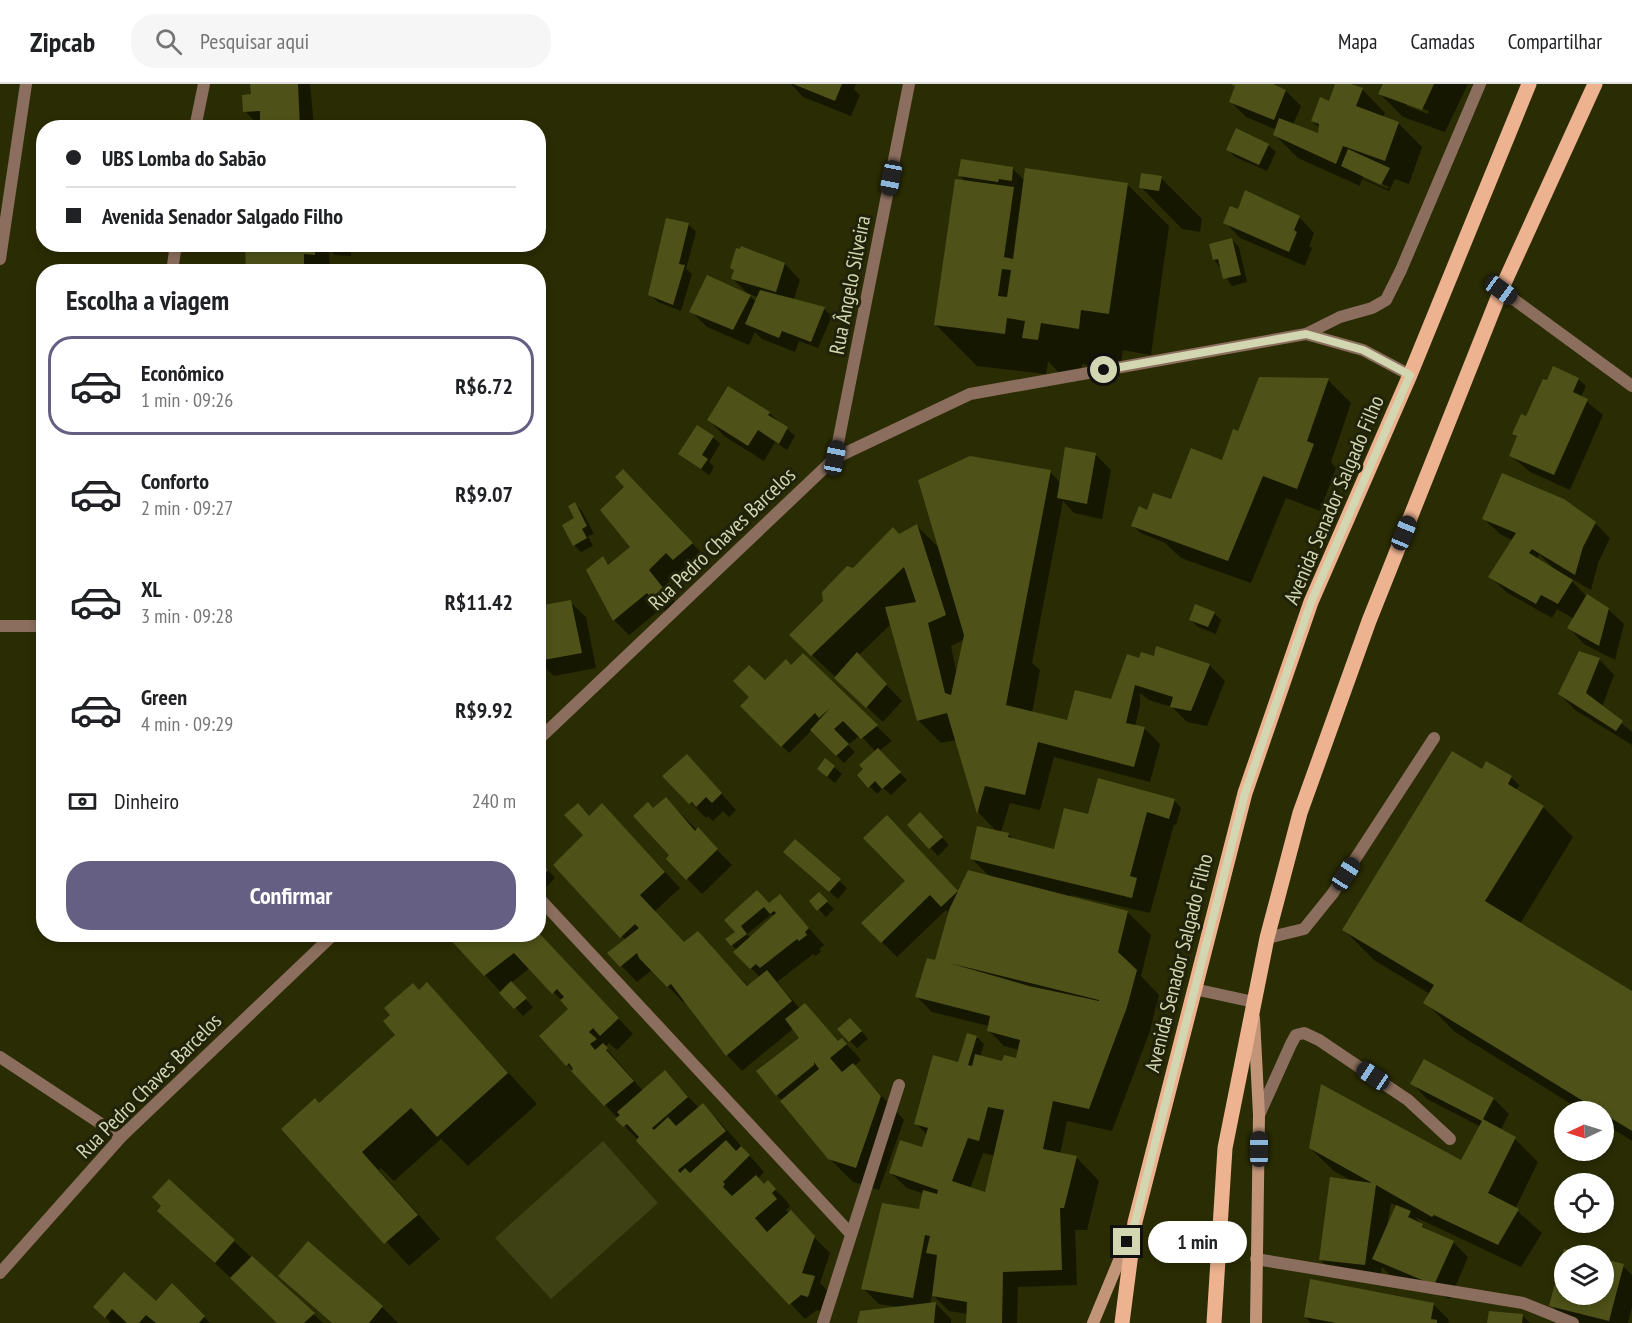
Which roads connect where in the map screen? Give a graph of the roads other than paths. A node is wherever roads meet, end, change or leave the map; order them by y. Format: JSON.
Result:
{"nodes":[{"id":1,"x":26,"y":84,"type":"edge"},
{"id":2,"x":204,"y":84,"type":"edge"},
{"id":3,"x":909,"y":84,"type":"edge"},
{"id":4,"x":1480,"y":84,"type":"edge"},
{"id":5,"x":1529,"y":84,"type":"edge"},
{"id":6,"x":1595,"y":84,"type":"edge"},
{"id":7,"x":197,"y":120,"type":"edge"},
{"id":8,"x":0,"y":259,"type":"edge"},
{"id":9,"x":1501,"y":290,"type":"junction"},
{"id":10,"x":1306,"y":334,"type":"junction"},
{"id":11,"x":1410,"y":375,"type":"junction"},
{"id":12,"x":1632,"y":386,"type":"edge"},
{"id":13,"x":835,"y":458,"type":"junction"},
{"id":14,"x":0,"y":626,"type":"edge"},
{"id":15,"x":36,"y":626,"type":"edge"},
{"id":16,"x":546,"y":732,"type":"edge"},
{"id":17,"x":1434,"y":738,"type":"dead end"},
{"id":18,"x":546,"y":906,"type":"edge"},
{"id":19,"x":1267,"y":938,"type":"junction"},
{"id":20,"x":325,"y":942,"type":"edge"},
{"id":21,"x":1194,"y":989,"type":"junction"},
{"id":22,"x":1254,"y":1002,"type":"junction"},
{"id":23,"x":0,"y":1057,"type":"edge"},
{"id":24,"x":899,"y":1085,"type":"dead end"},
{"id":25,"x":1259,"y":1115,"type":"junction"},
{"id":26,"x":121,"y":1137,"type":"junction"},
{"id":27,"x":1450,"y":1139,"type":"dead end"},
{"id":28,"x":1135,"y":1222,"type":"junction"},
{"id":29,"x":850,"y":1233,"type":"junction"},
{"id":30,"x":1256,"y":1259,"type":"junction"},
{"id":31,"x":0,"y":1273,"type":"edge"},
{"id":32,"x":823,"y":1323,"type":"edge"},
{"id":33,"x":1093,"y":1323,"type":"edge"},
{"id":34,"x":1122,"y":1323,"type":"edge"},
{"id":35,"x":1214,"y":1323,"type":"edge"},
{"id":36,"x":1256,"y":1323,"type":"edge"},
{"id":37,"x":1573,"y":1323,"type":"edge"}],
"edges":[{"from":1,"to":8,"type":"street"},
{"from":2,"to":7,"type":"street"},
{"from":3,"to":13,"type":"street","name":"Rua Ângelo Silveira"},
{"from":4,"to":10,"type":"street"},
{"from":5,"to":11,"type":"main road","name":"Avenida Senador Salgado Filho"},
{"from":6,"to":9,"type":"main road"},
{"from":9,"to":12,"type":"street"},
{"from":9,"to":19,"type":"main road"},
{"from":10,"to":11,"type":"street","name":"Rua Pedro Chaves Barcelos"},
{"from":10,"to":13,"type":"street","name":"Rua Pedro Chaves Barcelos"},
{"from":11,"to":21,"type":"main road","name":"Avenida Senador Salgado Filho"},
{"from":13,"to":16,"type":"street","name":"Rua Pedro Chaves Barcelos"},
{"from":14,"to":15,"type":"street"},
{"from":17,"to":19,"type":"street"},
{"from":18,"to":29,"type":"street"},
{"from":19,"to":22,"type":"main road"},
{"from":20,"to":26,"type":"street","name":"Rua Pedro Chaves Barcelos"},
{"from":21,"to":22,"type":"street"},
{"from":21,"to":28,"type":"main road","name":"Avenida Senador Salgado Filho"},
{"from":22,"to":25,"type":"main road"},
{"from":22,"to":35,"type":"main road"},
{"from":23,"to":26,"type":"street"},
{"from":24,"to":29,"type":"street"},
{"from":25,"to":27,"type":"street"},
{"from":25,"to":30,"type":"main road"},
{"from":26,"to":31,"type":"street","name":"Rua Pedro Chaves Barcelos"},
{"from":28,"to":33,"type":"main road","name":"Avenida Senador Salgado Filho"},
{"from":28,"to":34,"type":"main road","name":"Avenida Senador Salgado Filho"},
{"from":29,"to":32,"type":"street"},
{"from":30,"to":36,"type":"main road"},
{"from":30,"to":37,"type":"street"}]}
